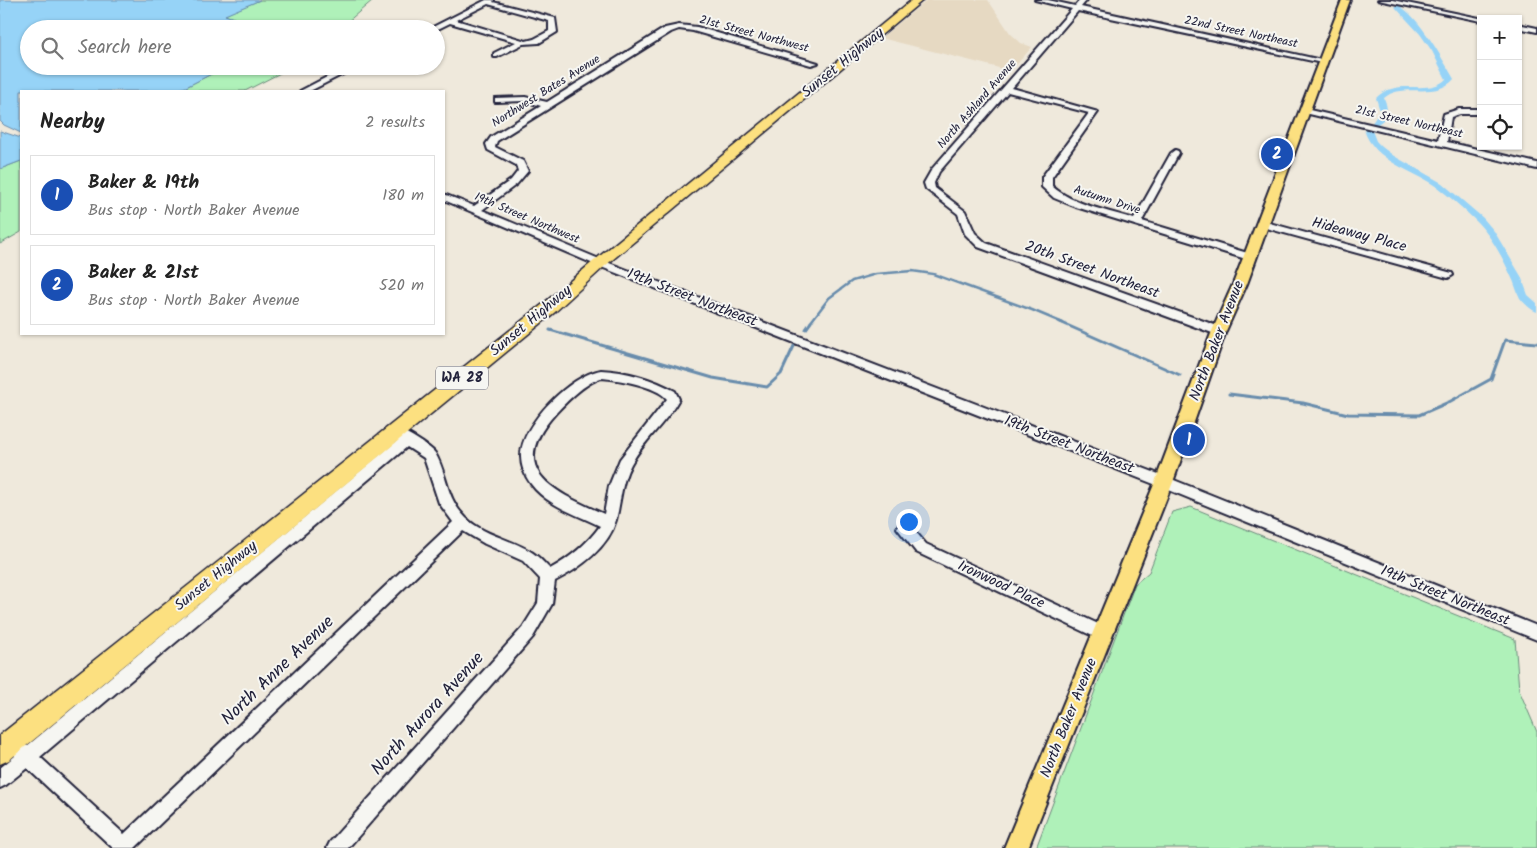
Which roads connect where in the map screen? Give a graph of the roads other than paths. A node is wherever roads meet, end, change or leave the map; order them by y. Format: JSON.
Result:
{"nodes":[{"id":1,"x":918,"y":0,"type":"edge"},
{"id":2,"x":1038,"y":0,"type":"edge"},
{"id":3,"x":1084,"y":0,"type":"edge"},
{"id":4,"x":1346,"y":0,"type":"edge"},
{"id":5,"x":1381,"y":0,"type":"edge"},
{"id":6,"x":489,"y":1,"type":"edge"},
{"id":7,"x":1076,"y":8,"type":"junction"},
{"id":8,"x":1477,"y":18,"type":"edge"},
{"id":9,"x":450,"y":20,"type":"junction"},
{"id":10,"x":445,"y":22,"type":"edge"},
{"id":11,"x":1522,"y":27,"type":"edge"},
{"id":12,"x":1537,"y":30,"type":"edge"},
{"id":13,"x":659,"y":35,"type":"joint"},
{"id":14,"x":522,"y":42,"type":"junction"},
{"id":15,"x":497,"y":55,"type":"dead end"},
{"id":16,"x":1322,"y":62,"type":"junction"},
{"id":17,"x":814,"y":63,"type":"dead end"},
{"id":18,"x":337,"y":75,"type":"edge"},
{"id":19,"x":1007,"y":89,"type":"junction"},
{"id":20,"x":306,"y":90,"type":"edge"},
{"id":21,"x":498,"y":100,"type":"dead end"},
{"id":22,"x":547,"y":105,"type":"junction"},
{"id":23,"x":1304,"y":110,"type":"junction"},
{"id":24,"x":1477,"y":112,"type":"edge"},
{"id":25,"x":1442,"y":143,"type":"junction"},
{"id":26,"x":1175,"y":153,"type":"dead end"},
{"id":27,"x":1537,"y":166,"type":"edge"},
{"id":28,"x":445,"y":198,"type":"edge"},
{"id":29,"x":475,"y":210,"type":"junction"},
{"id":30,"x":1137,"y":222,"type":"junction"},
{"id":31,"x":966,"y":223,"type":"joint"},
{"id":32,"x":1262,"y":224,"type":"junction"},
{"id":33,"x":1250,"y":257,"type":"junction"},
{"id":34,"x":600,"y":263,"type":"junction"},
{"id":35,"x":1448,"y":274,"type":"dead end"},
{"id":36,"x":1219,"y":331,"type":"junction"},
{"id":37,"x":401,"y":435,"type":"junction"},
{"id":38,"x":1164,"y":482,"type":"junction"},
{"id":39,"x":462,"y":523,"type":"junction"},
{"id":40,"x":608,"y":523,"type":"junction"},
{"id":41,"x":904,"y":528,"type":"dead end"},
{"id":42,"x":548,"y":577,"type":"junction"},
{"id":43,"x":1537,"y":633,"type":"edge"},
{"id":44,"x":1104,"y":634,"type":"junction"},
{"id":45,"x":5,"y":746,"type":"edge"},
{"id":46,"x":27,"y":756,"type":"junction"},
{"id":47,"x":0,"y":779,"type":"edge"},
{"id":48,"x":123,"y":847,"type":"edge"},
{"id":49,"x":336,"y":848,"type":"edge"},
{"id":50,"x":1016,"y":848,"type":"edge"}],
"edges":[{"from":1,"to":34,"type":"highway","name":"Sunset Highway","number":"WA 28"},
{"from":2,"to":7,"type":"street","name":"22nd Street Northeast"},
{"from":3,"to":7,"type":"street","name":"North Ashland Avenue"},
{"from":4,"to":16,"type":"main road","name":"North Baker Avenue"},
{"from":5,"to":8,"type":"street"},
{"from":6,"to":9,"type":"street"},
{"from":6,"to":14,"type":"street"},
{"from":7,"to":16,"type":"street","name":"22nd Street Northeast"},
{"from":7,"to":19,"type":"street","name":"North Ashland Avenue"},
{"from":9,"to":10,"type":"street"},
{"from":9,"to":14,"type":"street"},
{"from":11,"to":12,"type":"street"},
{"from":13,"to":17,"type":"street","name":"21st Street Northwest"},
{"from":13,"to":22,"type":"street","name":"Northwest Bates Avenue"},
{"from":14,"to":15,"type":"street"},
{"from":16,"to":23,"type":"main road","name":"North Baker Avenue"},
{"from":18,"to":20,"type":"street"},
{"from":19,"to":30,"type":"street","name":"Autumn Drive"},
{"from":19,"to":31,"type":"street","name":"North Ashland Avenue"},
{"from":21,"to":22,"type":"street"},
{"from":22,"to":29,"type":"street","name":"Northwest Bates Avenue"},
{"from":23,"to":25,"type":"street","name":"21st Street Northeast"},
{"from":23,"to":32,"type":"main road","name":"North Baker Avenue"},
{"from":24,"to":25,"type":"street"},
{"from":25,"to":27,"type":"street","name":"21st Street Northeast"},
{"from":26,"to":30,"type":"street"},
{"from":28,"to":29,"type":"street","name":"19th Street Northwest"},
{"from":29,"to":34,"type":"street","name":"19th Street Northwest"},
{"from":30,"to":33,"type":"street","name":"Autumn Drive"},
{"from":31,"to":36,"type":"street","name":"20th Street Northeast"},
{"from":32,"to":33,"type":"main road","name":"North Baker Avenue"},
{"from":32,"to":35,"type":"street","name":"Hideaway Place"},
{"from":33,"to":36,"type":"main road","name":"North Baker Avenue"},
{"from":34,"to":37,"type":"highway","name":"Sunset Highway","number":"WA 28"},
{"from":34,"to":38,"type":"street","name":"19th Street Northeast"},
{"from":36,"to":38,"type":"main road","name":"North Baker Avenue"},
{"from":37,"to":39,"type":"street"},
{"from":37,"to":45,"type":"highway","name":"Sunset Highway","number":"WA 28"},
{"from":37,"to":46,"type":"street","name":"Sunset Highway"},
{"from":38,"to":43,"type":"street","name":"19th Street Northeast"},
{"from":38,"to":44,"type":"main road","name":"North Baker Avenue"},
{"from":39,"to":42,"type":"street"},
{"from":39,"to":48,"type":"street","name":"North Anne Avenue"},
{"from":40,"to":40,"type":"street"},
{"from":40,"to":42,"type":"street"},
{"from":41,"to":44,"type":"street","name":"Ironwood Place"},
{"from":42,"to":49,"type":"street","name":"North Aurora Avenue"},
{"from":44,"to":50,"type":"main road","name":"North Baker Avenue"},
{"from":45,"to":46,"type":"street"},
{"from":46,"to":47,"type":"street","name":"Sunset Highway"},
{"from":46,"to":48,"type":"street"}]}
